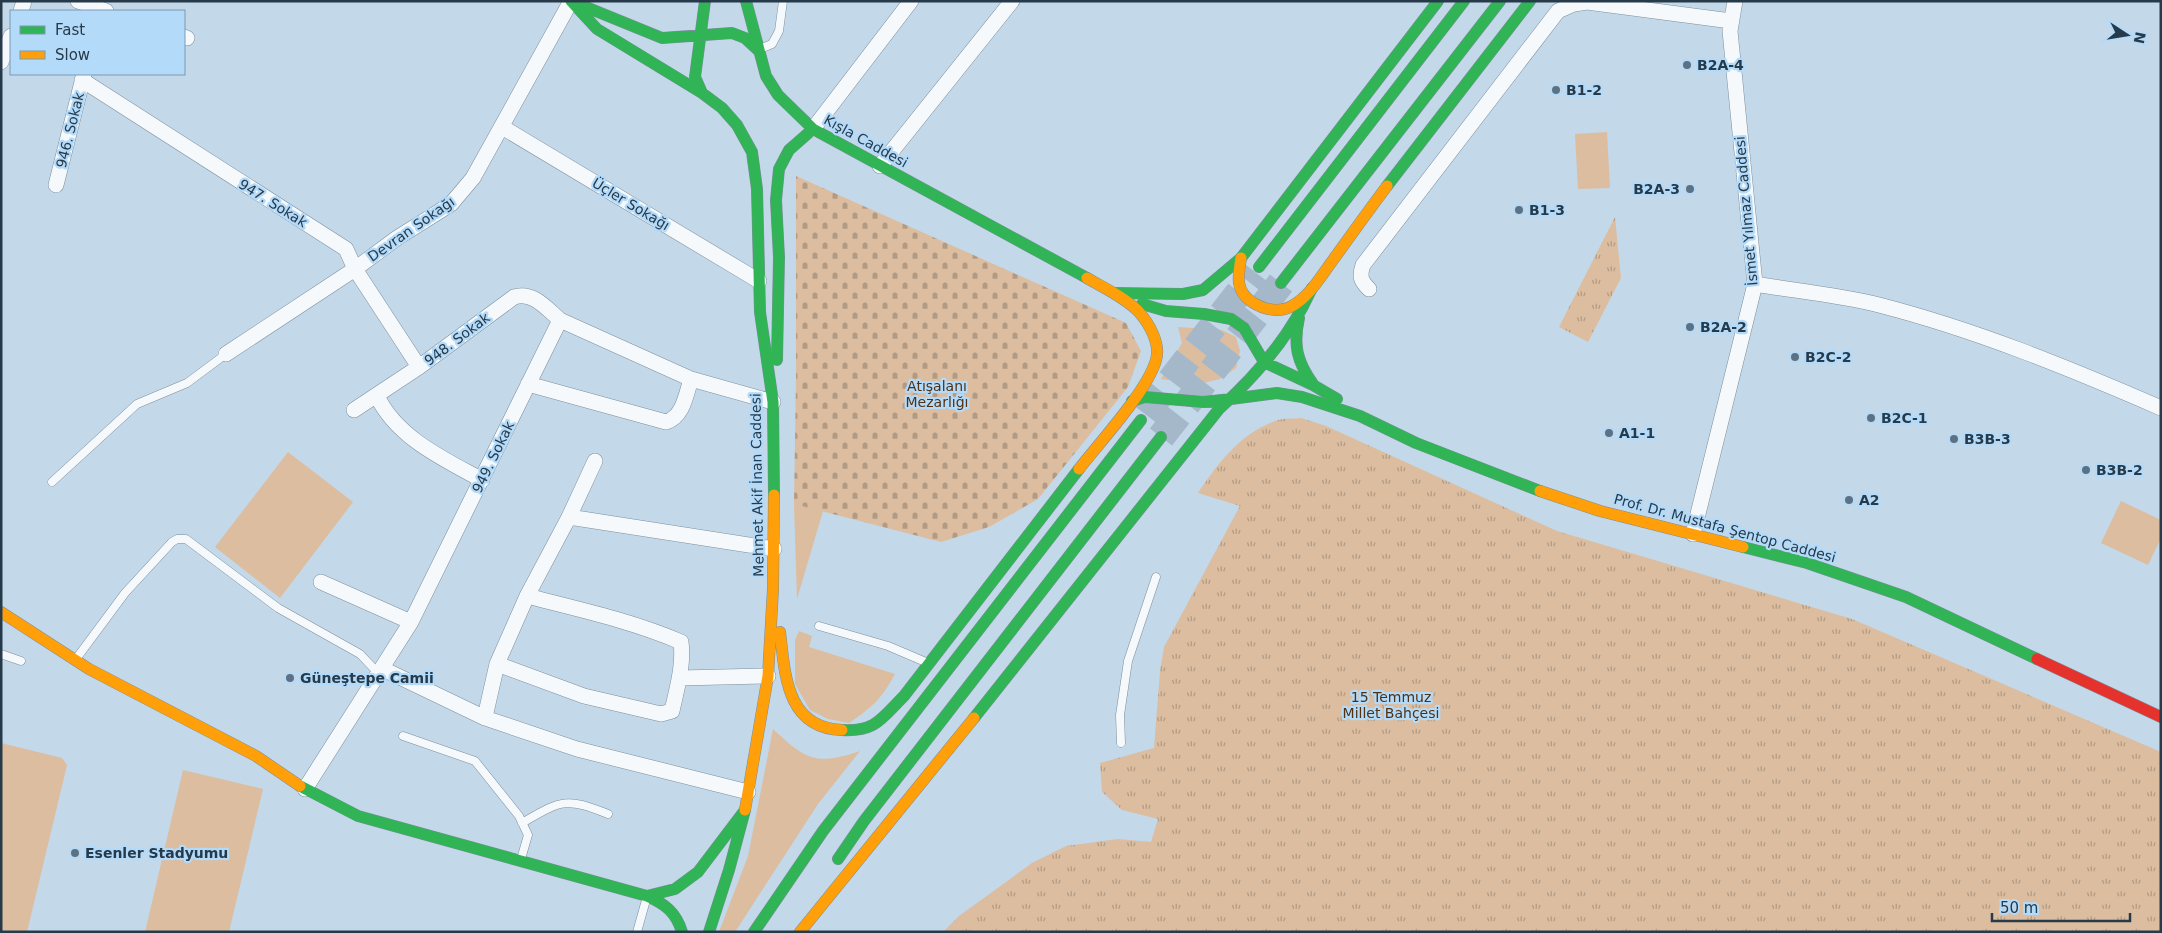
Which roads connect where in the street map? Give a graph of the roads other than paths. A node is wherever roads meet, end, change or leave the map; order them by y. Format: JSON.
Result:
{"nodes":[{"id":1,"x":78,"y":1,"type":"edge"},
{"id":2,"x":571,"y":1,"type":"edge"},
{"id":3,"x":705,"y":1,"type":"edge"},
{"id":4,"x":746,"y":1,"type":"edge"},
{"id":5,"x":782,"y":1,"type":"edge"},
{"id":6,"x":911,"y":1,"type":"edge"},
{"id":7,"x":1012,"y":1,"type":"edge"},
{"id":8,"x":1438,"y":1,"type":"edge"},
{"id":9,"x":1464,"y":1,"type":"edge"},
{"id":10,"x":1500,"y":1,"type":"edge"},
{"id":11,"x":1530,"y":1,"type":"edge"},
{"id":12,"x":1735,"y":1,"type":"edge"},
{"id":13,"x":100,"y":10,"type":"edge"},
{"id":14,"x":1731,"y":21,"type":"junction"},
{"id":15,"x":702,"y":35,"type":"junction"},
{"id":16,"x":10,"y":39,"type":"edge"},
{"id":17,"x":758,"y":50,"type":"junction"},
{"id":18,"x":1,"y":62,"type":"edge"},
{"id":19,"x":83,"y":77,"type":"edge"},
{"id":20,"x":702,"y":93,"type":"junction"},
{"id":21,"x":502,"y":127,"type":"junction"},
{"id":22,"x":813,"y":129,"type":"junction"},
{"id":23,"x":880,"y":166,"type":"junction"},
{"id":24,"x":56,"y":186,"type":"dead end"},
{"id":25,"x":1241,"y":258,"type":"junction"},
{"id":26,"x":1259,"y":267,"type":"tunnel mouth"},
{"id":27,"x":355,"y":269,"type":"junction"},
{"id":28,"x":759,"y":281,"type":"junction"},
{"id":29,"x":1281,"y":284,"type":"tunnel mouth"},
{"id":30,"x":1755,"y":284,"type":"junction"},
{"id":31,"x":1312,"y":288,"type":"junction"},
{"id":32,"x":1369,"y":289,"type":"dead end"},
{"id":33,"x":1114,"y":293,"type":"junction"},
{"id":34,"x":1301,"y":313,"type":"junction"},
{"id":35,"x":560,"y":320,"type":"junction"},
{"id":36,"x":226,"y":354,"type":"joint"},
{"id":37,"x":1264,"y":362,"type":"junction"},
{"id":38,"x":419,"y":367,"type":"junction"},
{"id":39,"x":691,"y":379,"type":"junction"},
{"id":40,"x":528,"y":384,"type":"junction"},
{"id":41,"x":1313,"y":385,"type":"junction"},
{"id":42,"x":377,"y":396,"type":"junction"},
{"id":43,"x":1232,"y":399,"type":"junction"},
{"id":44,"x":1132,"y":401,"type":"junction"},
{"id":45,"x":773,"y":402,"type":"junction"},
{"id":46,"x":2161,"y":408,"type":"edge"},
{"id":47,"x":354,"y":410,"type":"dead end"},
{"id":48,"x":1360,"y":416,"type":"junction"},
{"id":49,"x":1141,"y":420,"type":"tunnel mouth"},
{"id":50,"x":1161,"y":437,"type":"tunnel mouth"},
{"id":51,"x":595,"y":461,"type":"dead end"},
{"id":52,"x":482,"y":480,"type":"junction"},
{"id":53,"x":52,"y":482,"type":"dead end"},
{"id":54,"x":569,"y":518,"type":"junction"},
{"id":55,"x":1693,"y":534,"type":"junction"},
{"id":56,"x":774,"y":549,"type":"junction"},
{"id":57,"x":1156,"y":576,"type":"dead end"},
{"id":58,"x":321,"y":582,"type":"dead end"},
{"id":59,"x":773,"y":589,"type":"junction"},
{"id":60,"x":527,"y":596,"type":"junction"},
{"id":61,"x":1,"y":612,"type":"edge"},
{"id":62,"x":411,"y":622,"type":"junction"},
{"id":63,"x":819,"y":626,"type":"dead end"},
{"id":64,"x":1,"y":654,"type":"edge"},
{"id":65,"x":75,"y":660,"type":"junction"},
{"id":66,"x":21,"y":661,"type":"dead end"},
{"id":67,"x":928,"y":663,"type":"junction"},
{"id":68,"x":498,"y":664,"type":"junction"},
{"id":69,"x":381,"y":672,"type":"junction"},
{"id":70,"x":768,"y":676,"type":"junction"},
{"id":71,"x":680,"y":678,"type":"junction"},
{"id":72,"x":485,"y":717,"type":"junction"},
{"id":73,"x":2161,"y":718,"type":"edge"},
{"id":74,"x":403,"y":736,"type":"dead end"},
{"id":75,"x":1121,"y":742,"type":"dead end"},
{"id":76,"x":305,"y":789,"type":"junction"},
{"id":77,"x":748,"y":792,"type":"junction"},
{"id":78,"x":745,"y":810,"type":"junction"},
{"id":79,"x":608,"y":814,"type":"dead end"},
{"id":80,"x":522,"y":823,"type":"junction"},
{"id":81,"x":521,"y":862,"type":"junction"},
{"id":82,"x":830,"y":870,"type":"dead end"},
{"id":83,"x":647,"y":896,"type":"junction"},
{"id":84,"x":795,"y":926,"type":"edge"},
{"id":85,"x":637,"y":932,"type":"edge"},
{"id":86,"x":682,"y":932,"type":"edge"},
{"id":87,"x":709,"y":932,"type":"edge"},
{"id":88,"x":754,"y":932,"type":"edge"}],
"edges":[{"from":1,"to":13,"type":"street"},
{"from":2,"to":15,"type":"main road"},
{"from":2,"to":20,"type":"main road"},
{"from":2,"to":21,"type":"street","name":"Devran Sokağı"},
{"from":3,"to":15,"type":"main road"},
{"from":4,"to":17,"type":"main road"},
{"from":5,"to":17,"type":"lane"},
{"from":6,"to":22,"type":"street"},
{"from":7,"to":23,"type":"street"},
{"from":8,"to":25,"type":"main road"},
{"from":9,"to":26,"type":"main road"},
{"from":10,"to":29,"type":"main road"},
{"from":11,"to":31,"type":"main road"},
{"from":12,"to":14,"type":"street","name":"İsmet Yılmaz Caddesi"},
{"from":14,"to":30,"type":"street","name":"İsmet Yılmaz Caddesi"},
{"from":14,"to":32,"type":"street"},
{"from":15,"to":17,"type":"main road"},
{"from":15,"to":20,"type":"main road"},
{"from":16,"to":18,"type":"street"},
{"from":17,"to":22,"type":"main road","name":"Kışla Caddesi"},
{"from":19,"to":24,"type":"street","name":"946. Sokak"},
{"from":19,"to":27,"type":"street","name":"947. Sokak"},
{"from":20,"to":28,"type":"main road","name":"Mehmet Akif İnan Caddesi"},
{"from":21,"to":27,"type":"street","name":"Devran Sokağı"},
{"from":21,"to":28,"type":"street","name":"Üçler Sokağı"},
{"from":22,"to":23,"type":"main road","name":"Kışla Caddesi"},
{"from":22,"to":45,"type":"main road"},
{"from":23,"to":33,"type":"main road","name":"Kışla Caddesi"},
{"from":25,"to":31,"type":"main road"},
{"from":25,"to":33,"type":"main road"},
{"from":27,"to":36,"type":"street","name":"Devran Sokağı"},
{"from":27,"to":38,"type":"street","name":"947. Sokak"},
{"from":28,"to":45,"type":"main road","name":"Mehmet Akif İnan Caddesi"},
{"from":30,"to":46,"type":"street"},
{"from":30,"to":55,"type":"street","name":"İsmet Yılmaz Caddesi"},
{"from":31,"to":34,"type":"main road"},
{"from":33,"to":37,"type":"main road"},
{"from":33,"to":44,"type":"main road"},
{"from":34,"to":37,"type":"main road"},
{"from":34,"to":41,"type":"main road"},
{"from":35,"to":38,"type":"street","name":"948. Sokak"},
{"from":35,"to":39,"type":"street"},
{"from":35,"to":40,"type":"street","name":"949. Sokak"},
{"from":36,"to":53,"type":"lane"},
{"from":37,"to":41,"type":"main road"},
{"from":37,"to":43,"type":"main road"},
{"from":38,"to":42,"type":"street","name":"948. Sokak"},
{"from":39,"to":40,"type":"street"},
{"from":39,"to":45,"type":"street"},
{"from":40,"to":52,"type":"street","name":"949. Sokak"},
{"from":41,"to":48,"type":"main road"},
{"from":42,"to":47,"type":"street","name":"948. Sokak"},
{"from":42,"to":52,"type":"street"},
{"from":43,"to":44,"type":"main road"},
{"from":43,"to":48,"type":"main road"},
{"from":43,"to":84,"type":"main road"},
{"from":44,"to":67,"type":"main road"},
{"from":45,"to":56,"type":"main road","name":"Mehmet Akif İnan Caddesi"},
{"from":48,"to":55,"type":"main road","name":"Prof. Dr. Mustafa Şentop Caddesi"},
{"from":49,"to":88,"type":"main road"},
{"from":50,"to":82,"type":"main road"},
{"from":51,"to":54,"type":"street"},
{"from":52,"to":62,"type":"street","name":"949. Sokak"},
{"from":54,"to":56,"type":"street"},
{"from":54,"to":60,"type":"street"},
{"from":55,"to":73,"type":"main road","name":"Prof. Dr. Mustafa Şentop Caddesi"},
{"from":56,"to":59,"type":"main road","name":"Mehmet Akif İnan Caddesi"},
{"from":57,"to":75,"type":"lane"},
{"from":58,"to":62,"type":"street"},
{"from":59,"to":67,"type":"main road"},
{"from":59,"to":70,"type":"main road","name":"Mehmet Akif İnan Caddesi"},
{"from":60,"to":68,"type":"street"},
{"from":60,"to":71,"type":"street"},
{"from":61,"to":65,"type":"main road"},
{"from":62,"to":69,"type":"street","name":"949. Sokak"},
{"from":63,"to":67,"type":"lane"},
{"from":64,"to":66,"type":"lane"},
{"from":65,"to":69,"type":"lane"},
{"from":65,"to":76,"type":"main road"},
{"from":68,"to":71,"type":"street"},
{"from":68,"to":72,"type":"street"},
{"from":69,"to":72,"type":"street"},
{"from":69,"to":76,"type":"street","name":"949. Sokak"},
{"from":70,"to":71,"type":"street"},
{"from":70,"to":77,"type":"main road","name":"Mehmet Akif İnan Caddesi"},
{"from":72,"to":77,"type":"street"},
{"from":74,"to":80,"type":"lane"},
{"from":76,"to":81,"type":"main road"},
{"from":77,"to":78,"type":"main road","name":"Mehmet Akif İnan Caddesi"},
{"from":78,"to":83,"type":"main road"},
{"from":78,"to":87,"type":"main road","name":"Mehmet Akif İnan Caddesi"},
{"from":79,"to":80,"type":"lane"},
{"from":80,"to":81,"type":"lane"},
{"from":81,"to":83,"type":"main road"},
{"from":83,"to":85,"type":"lane"},
{"from":83,"to":86,"type":"main road"}]}
